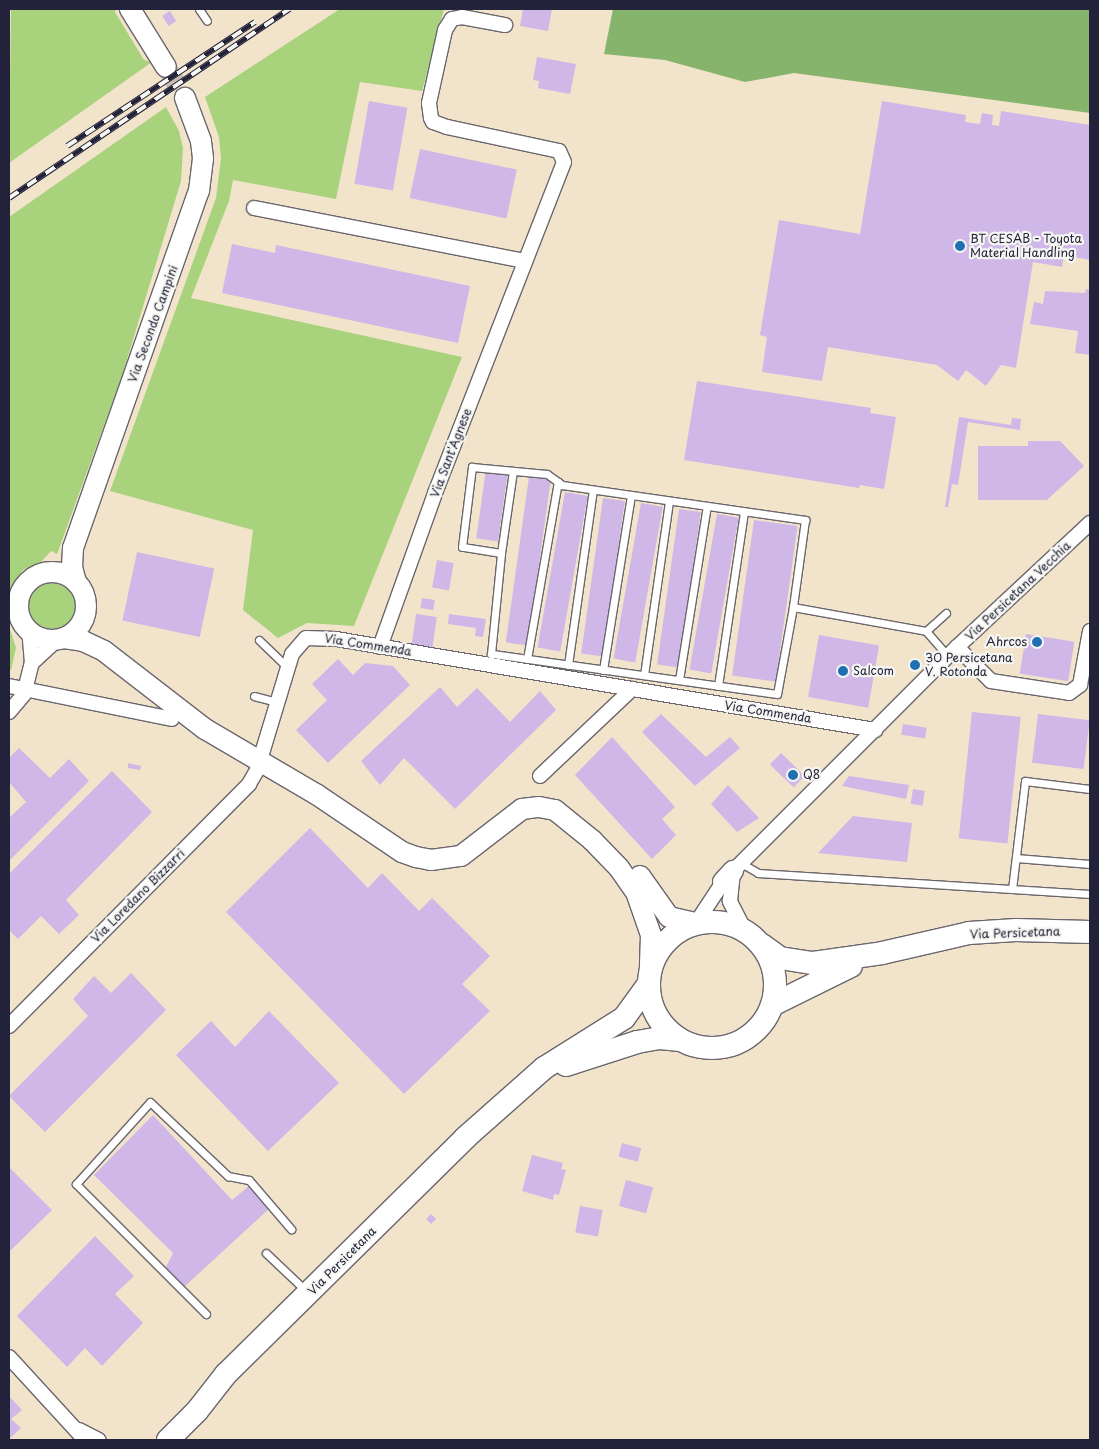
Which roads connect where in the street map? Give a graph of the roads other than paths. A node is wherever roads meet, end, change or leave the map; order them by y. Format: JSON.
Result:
{"nodes":[{"id":1,"x":130,"y":9,"type":"edge"},
{"id":2,"x":199,"y":9,"type":"edge"},
{"id":3,"x":207,"y":20,"type":"dead end"},
{"id":4,"x":505,"y":25,"type":"dead end"},
{"id":5,"x":166,"y":67,"type":"tunnel mouth"},
{"id":6,"x":185,"y":98,"type":"tunnel mouth"},
{"id":7,"x":254,"y":208,"type":"dead end"},
{"id":8,"x":525,"y":261,"type":"junction"},
{"id":9,"x":513,"y":471,"type":"junction"},
{"id":10,"x":558,"y":482,"type":"junction"},
{"id":11,"x":593,"y":490,"type":"junction"},
{"id":12,"x":631,"y":495,"type":"junction"},
{"id":13,"x":669,"y":501,"type":"junction"},
{"id":14,"x":707,"y":506,"type":"junction"},
{"id":15,"x":744,"y":512,"type":"junction"},
{"id":16,"x":1090,"y":523,"type":"edge"},
{"id":17,"x":73,"y":548,"type":"junction"},
{"id":18,"x":501,"y":553,"type":"junction"},
{"id":19,"x":40,"y":574,"type":"junction"},
{"id":20,"x":76,"y":582,"type":"junction"},
{"id":21,"x":793,"y":607,"type":"junction"},
{"id":22,"x":86,"y":611,"type":"junction"},
{"id":23,"x":946,"y":612,"type":"dead end"},
{"id":24,"x":29,"y":631,"type":"junction"},
{"id":25,"x":926,"y":631,"type":"junction"},
{"id":26,"x":1090,"y":631,"type":"edge"},
{"id":27,"x":61,"y":639,"type":"junction"},
{"id":28,"x":259,"y":640,"type":"dead end"},
{"id":29,"x":380,"y":647,"type":"junction"},
{"id":30,"x":104,"y":651,"type":"junction"},
{"id":31,"x":953,"y":652,"type":"junction"},
{"id":32,"x":527,"y":659,"type":"junction"},
{"id":33,"x":32,"y":662,"type":"junction"},
{"id":34,"x":568,"y":665,"type":"junction"},
{"id":35,"x":287,"y":667,"type":"junction"},
{"id":36,"x":603,"y":670,"type":"junction"},
{"id":37,"x":644,"y":676,"type":"junction"},
{"id":38,"x":679,"y":680,"type":"junction"},
{"id":39,"x":9,"y":686,"type":"edge"},
{"id":40,"x":718,"y":686,"type":"junction"},
{"id":41,"x":632,"y":689,"type":"junction"},
{"id":42,"x":25,"y":690,"type":"junction"},
{"id":43,"x":254,"y":696,"type":"dead end"},
{"id":44,"x":277,"y":702,"type":"junction"},
{"id":45,"x":9,"y":712,"type":"edge"},
{"id":46,"x":172,"y":719,"type":"dead end"},
{"id":47,"x":875,"y":730,"type":"junction"},
{"id":48,"x":260,"y":761,"type":"junction"},
{"id":49,"x":540,"y":776,"type":"dead end"},
{"id":50,"x":1090,"y":789,"type":"edge"},
{"id":51,"x":316,"y":794,"type":"junction"},
{"id":52,"x":1016,"y":858,"type":"junction"},
{"id":53,"x":1090,"y":864,"type":"edge"},
{"id":54,"x":732,"y":872,"type":"junction"},
{"id":55,"x":1012,"y":889,"type":"junction"},
{"id":56,"x":1090,"y":894,"type":"edge"},
{"id":57,"x":696,"y":923,"type":"junction"},
{"id":58,"x":1090,"y":932,"type":"edge"},
{"id":59,"x":753,"y":937,"type":"junction"},
{"id":60,"x":882,"y":953,"type":"junction"},
{"id":61,"x":649,"y":976,"type":"junction"},
{"id":62,"x":772,"y":1005,"type":"junction"},
{"id":63,"x":9,"y":1026,"type":"edge"},
{"id":64,"x":680,"y":1040,"type":"junction"},
{"id":65,"x":522,"y":1087,"type":"junction"},
{"id":66,"x":291,"y":1229,"type":"dead end"},
{"id":67,"x":266,"y":1253,"type":"dead end"},
{"id":68,"x":309,"y":1293,"type":"junction"},
{"id":69,"x":206,"y":1314,"type":"dead end"},
{"id":70,"x":9,"y":1358,"type":"edge"},
{"id":71,"x":82,"y":1435,"type":"edge"},
{"id":72,"x":98,"y":1440,"type":"edge"},
{"id":73,"x":168,"y":1440,"type":"edge"}],
"edges":[{"from":1,"to":5,"type":"street"},
{"from":2,"to":3,"type":"lane"},
{"from":4,"to":8,"type":"street","name":"Via Sant'Agnese"},
{"from":6,"to":17,"type":"street","name":"Via Secondo Campini"},
{"from":7,"to":8,"type":"street"},
{"from":8,"to":29,"type":"street","name":"Via Sant'Agnese"},
{"from":9,"to":10,"type":"lane"},
{"from":9,"to":18,"type":"lane"},
{"from":9,"to":18,"type":"lane"},
{"from":10,"to":11,"type":"lane"},
{"from":10,"to":32,"type":"lane"},
{"from":11,"to":12,"type":"lane"},
{"from":11,"to":34,"type":"lane"},
{"from":12,"to":13,"type":"lane"},
{"from":12,"to":36,"type":"lane"},
{"from":13,"to":14,"type":"lane"},
{"from":13,"to":37,"type":"lane"},
{"from":14,"to":15,"type":"lane"},
{"from":14,"to":38,"type":"lane"},
{"from":15,"to":21,"type":"lane"},
{"from":15,"to":40,"type":"lane"},
{"from":16,"to":31,"type":"street","name":"Via Persicetana Vecchia"},
{"from":17,"to":19,"type":"street","name":"Via Secondo Campini"},
{"from":17,"to":20,"type":"street","name":"Via Secondo Campini"},
{"from":18,"to":32,"type":"lane"},
{"from":19,"to":20,"type":"street"},
{"from":19,"to":24,"type":"street"},
{"from":20,"to":22,"type":"street"},
{"from":21,"to":25,"type":"lane"},
{"from":21,"to":40,"type":"lane"},
{"from":22,"to":27,"type":"street"},
{"from":22,"to":30,"type":"street"},
{"from":23,"to":25,"type":"lane"},
{"from":24,"to":27,"type":"street"},
{"from":24,"to":33,"type":"street"},
{"from":25,"to":31,"type":"lane"},
{"from":26,"to":31,"type":"street"},
{"from":27,"to":30,"type":"street"},
{"from":27,"to":33,"type":"street"},
{"from":28,"to":35,"type":"lane"},
{"from":29,"to":35,"type":"street","name":"Via Commenda"},
{"from":29,"to":41,"type":"street","name":"Via Commenda"},
{"from":30,"to":48,"type":"street"},
{"from":31,"to":47,"type":"street","name":"Via Persicetana Vecchia"},
{"from":32,"to":34,"type":"lane"},
{"from":33,"to":42,"type":"street"},
{"from":34,"to":36,"type":"lane"},
{"from":35,"to":44,"type":"street","name":"Via Commenda"},
{"from":36,"to":37,"type":"lane"},
{"from":37,"to":38,"type":"lane"},
{"from":38,"to":40,"type":"lane"},
{"from":39,"to":42,"type":"street"},
{"from":41,"to":47,"type":"street","name":"Via Commenda"},
{"from":41,"to":49,"type":"street"},
{"from":42,"to":45,"type":"street"},
{"from":42,"to":46,"type":"street"},
{"from":43,"to":44,"type":"lane"},
{"from":44,"to":48,"type":"street","name":"Via Commenda"},
{"from":47,"to":54,"type":"street","name":"Via Persicetana Vecchia"},
{"from":48,"to":51,"type":"street"},
{"from":48,"to":63,"type":"street","name":"Via Loredano Bizzarri"},
{"from":50,"to":52,"type":"lane"},
{"from":51,"to":57,"type":"street"},
{"from":51,"to":61,"type":"street"},
{"from":52,"to":53,"type":"lane"},
{"from":52,"to":55,"type":"lane"},
{"from":54,"to":55,"type":"lane"},
{"from":54,"to":57,"type":"street","name":"Via Persicetana Vecchia"},
{"from":54,"to":59,"type":"street"},
{"from":55,"to":56,"type":"lane"},
{"from":57,"to":59,"type":"main road"},
{"from":57,"to":61,"type":"main road"},
{"from":58,"to":60,"type":"main road","name":"Via Persicetana"},
{"from":59,"to":60,"type":"main road","name":"Via Persicetana"},
{"from":59,"to":62,"type":"main road"},
{"from":60,"to":62,"type":"main road","name":"Via Persicetana"},
{"from":61,"to":64,"type":"main road"},
{"from":61,"to":65,"type":"main road","name":"Via Persicetana"},
{"from":62,"to":64,"type":"main road"},
{"from":64,"to":65,"type":"main road","name":"Via Persicetana"},
{"from":65,"to":68,"type":"main road","name":"Via Persicetana"},
{"from":66,"to":69,"type":"lane"},
{"from":67,"to":68,"type":"lane"},
{"from":68,"to":73,"type":"main road","name":"Via Persicetana"},
{"from":70,"to":71,"type":"street"},
{"from":71,"to":72,"type":"street"}]}
